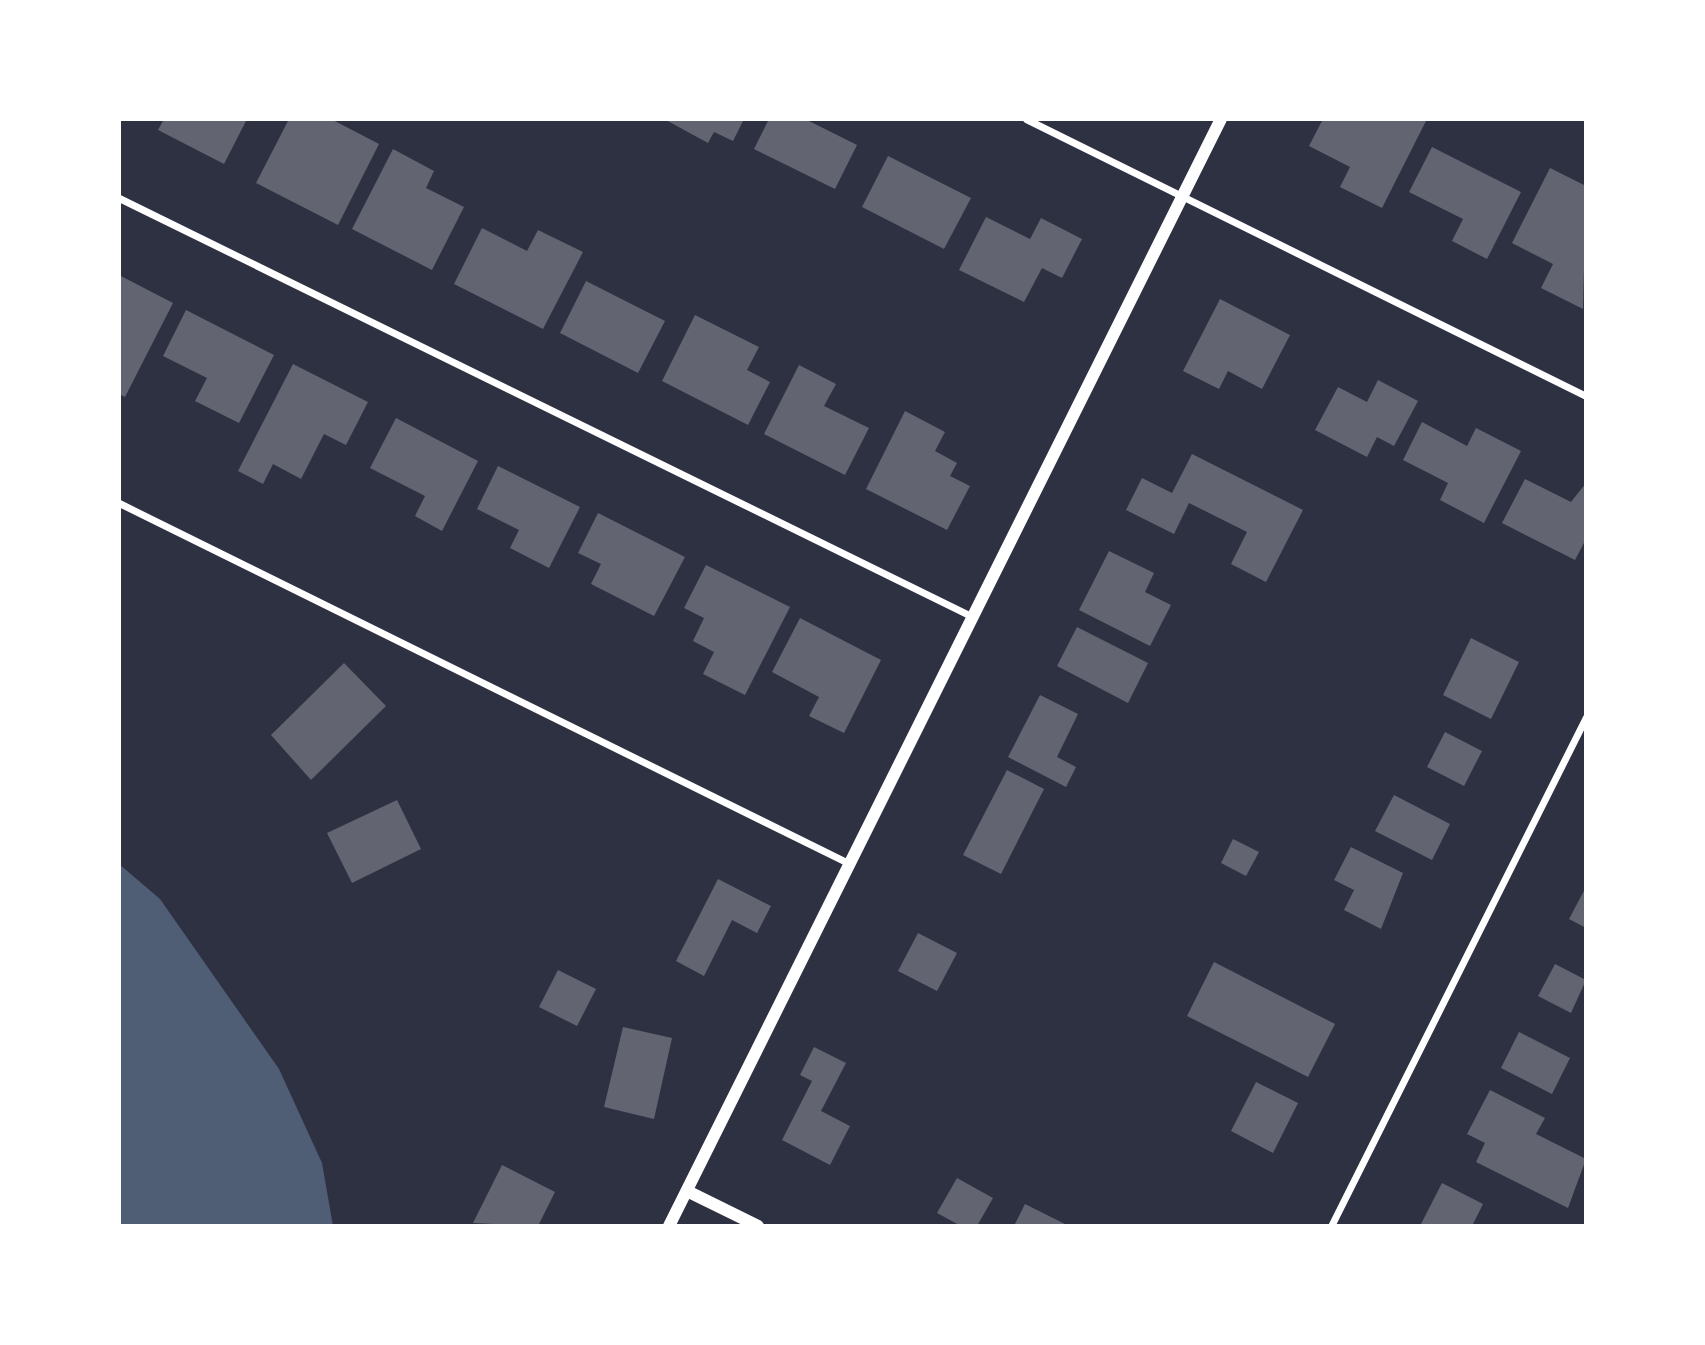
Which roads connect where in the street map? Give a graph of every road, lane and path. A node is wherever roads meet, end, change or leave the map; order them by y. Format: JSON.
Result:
{"nodes":[{"id":1,"x":1026,"y":119,"type":"edge"},
{"id":2,"x":1221,"y":119,"type":"edge"},
{"id":3,"x":119,"y":198,"type":"edge"},
{"id":4,"x":1182,"y":198,"type":"junction"},
{"id":5,"x":1586,"y":396,"type":"edge"},
{"id":6,"x":119,"y":503,"type":"edge"},
{"id":7,"x":973,"y":617,"type":"junction"},
{"id":8,"x":1586,"y":718,"type":"edge"},
{"id":9,"x":848,"y":863,"type":"junction"},
{"id":10,"x":687,"y":1191,"type":"junction"},
{"id":11,"x":669,"y":1226,"type":"edge"},
{"id":12,"x":758,"y":1226,"type":"edge"},
{"id":13,"x":1331,"y":1226,"type":"edge"}],
"edges":[{"from":1,"to":4,"type":"street"},
{"from":2,"to":4,"type":"street"},
{"from":3,"to":7,"type":"street"},
{"from":4,"to":5,"type":"street"},
{"from":4,"to":7,"type":"street"},
{"from":6,"to":9,"type":"street"},
{"from":7,"to":9,"type":"street"},
{"from":8,"to":13,"type":"street"},
{"from":9,"to":10,"type":"street"},
{"from":10,"to":11,"type":"street"},
{"from":10,"to":12,"type":"street"}]}
